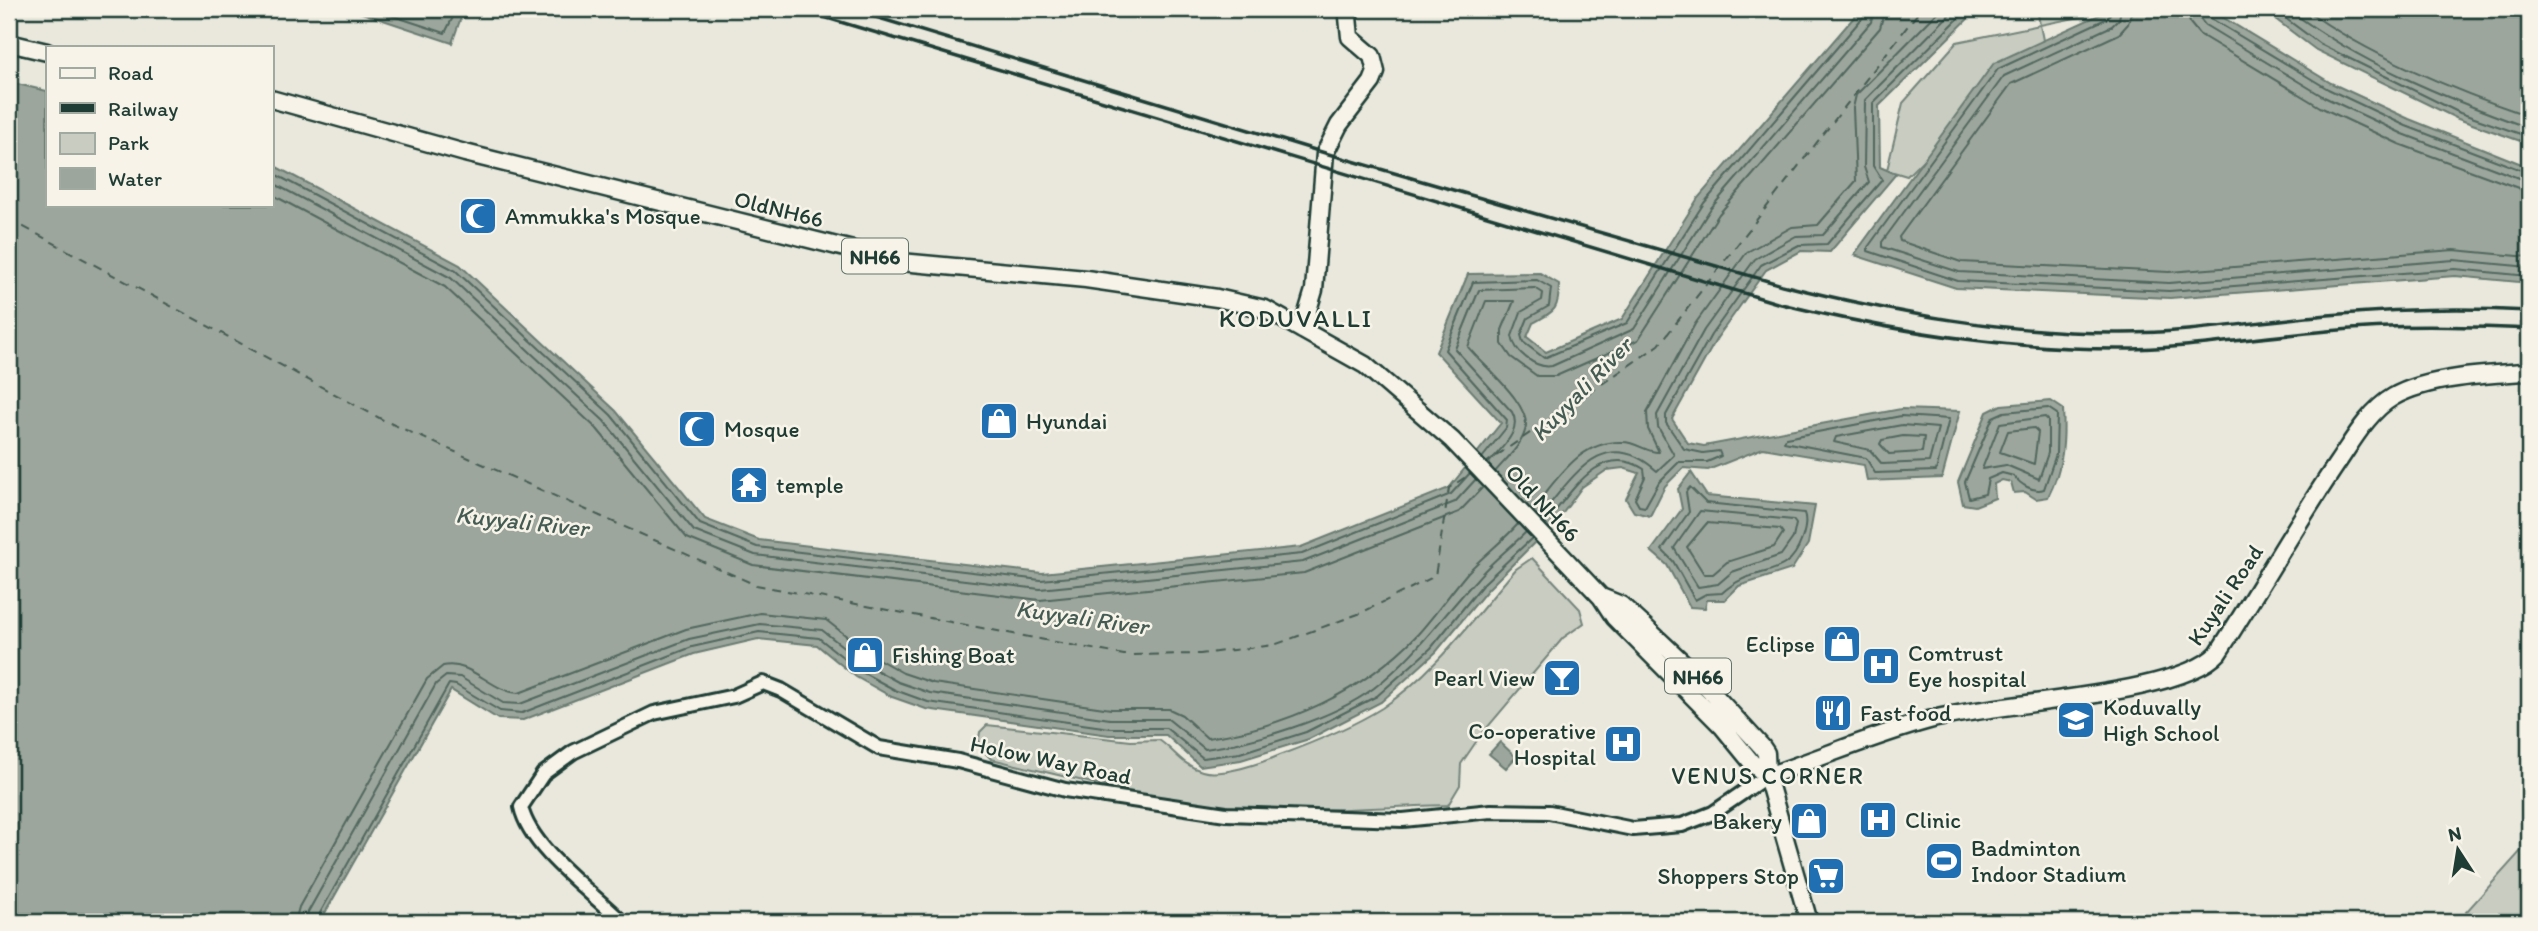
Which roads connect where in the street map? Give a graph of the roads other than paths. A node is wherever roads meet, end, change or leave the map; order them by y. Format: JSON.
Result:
{"nodes":[{"id":1,"x":1352,"y":9,"type":"edge"},
{"id":2,"x":9,"y":43,"type":"edge"},
{"id":3,"x":46,"y":52,"type":"edge"},
{"id":4,"x":273,"y":100,"type":"edge"},
{"id":5,"x":1302,"y":330,"type":"junction"},
{"id":6,"x":2529,"y":372,"type":"edge"},
{"id":7,"x":1452,"y":440,"type":"joint"},
{"id":8,"x":1767,"y":776,"type":"junction"},
{"id":9,"x":622,"y":922,"type":"edge"},
{"id":10,"x":1809,"y":922,"type":"edge"}],
"edges":[{"from":1,"to":5,"type":"main road"},
{"from":2,"to":3,"type":"main road"},
{"from":4,"to":5,"type":"main road","name":"OldNH66","number":"NH66"},
{"from":5,"to":7,"type":"main road","name":"OldNH66","number":"NH66"},
{"from":6,"to":8,"type":"main road","name":"Kuyali Road"},
{"from":7,"to":8,"type":"main road","name":"Old NH66","number":"NH66"},
{"from":8,"to":9,"type":"street","name":"Holow Way Road"},
{"from":8,"to":10,"type":"main road","name":"Old NH66","number":"NH66"}]}
